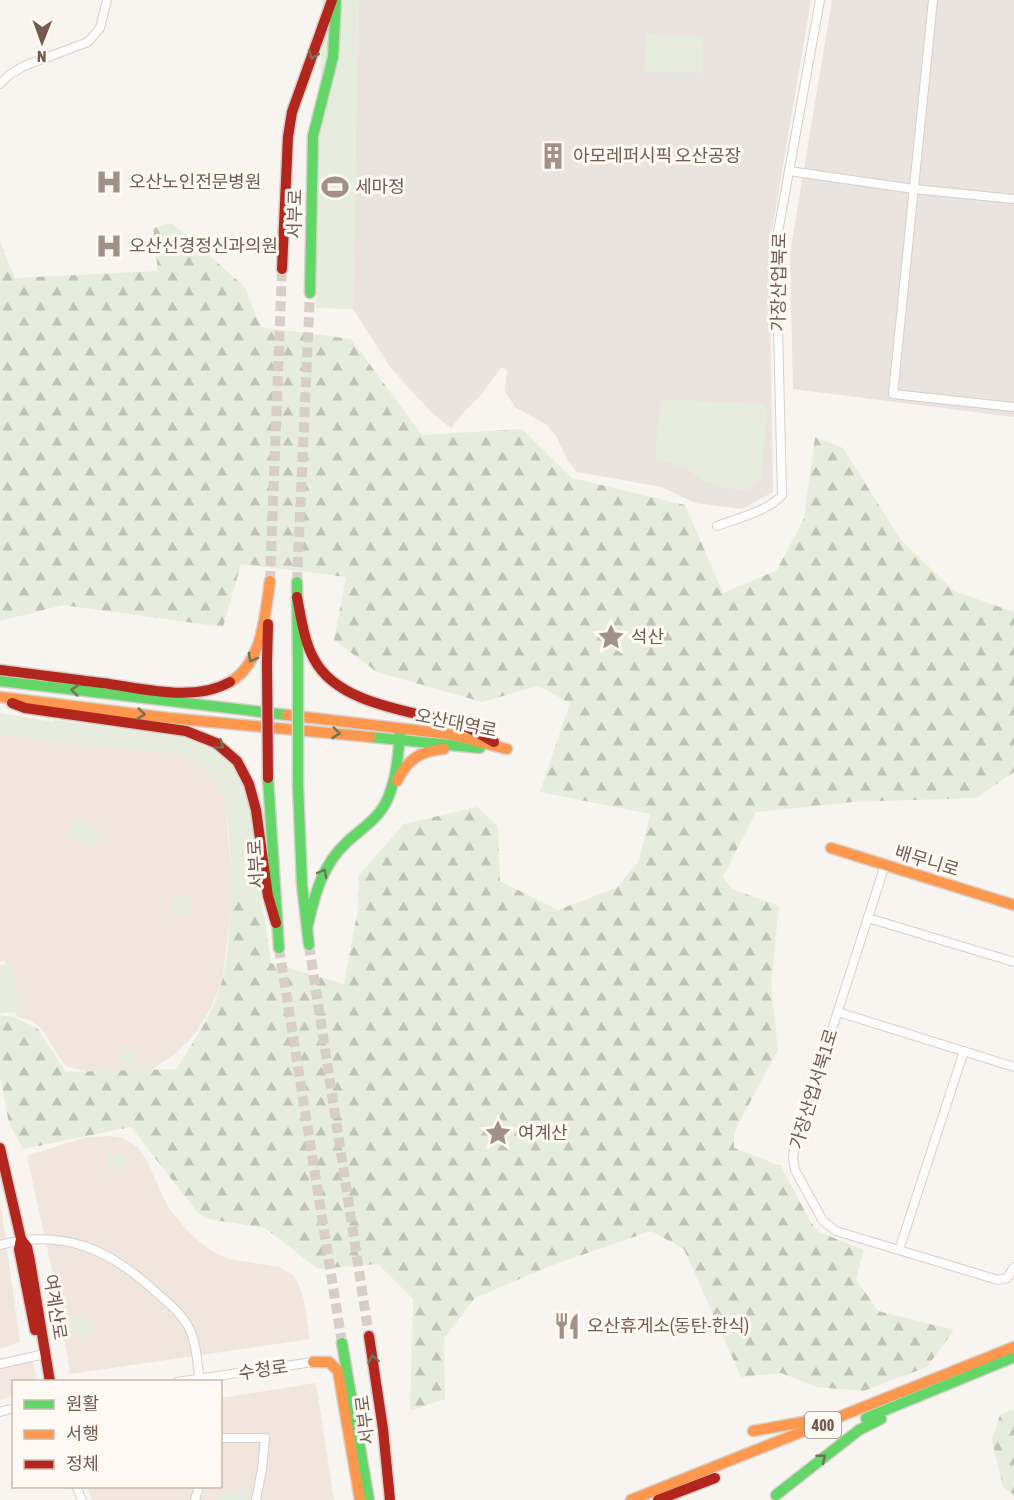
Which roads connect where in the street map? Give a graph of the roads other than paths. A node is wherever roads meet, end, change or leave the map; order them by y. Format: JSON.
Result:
{"nodes":[{"id":1,"x":107,"y":0,"type":"edge"},
{"id":2,"x":334,"y":0,"type":"edge"},
{"id":3,"x":820,"y":0,"type":"edge"},
{"id":4,"x":933,"y":0,"type":"edge"},
{"id":5,"x":0,"y":84,"type":"edge"},
{"id":6,"x":789,"y":171,"type":"junction"},
{"id":7,"x":914,"y":189,"type":"junction"},
{"id":8,"x":1014,"y":199,"type":"edge"},
{"id":9,"x":282,"y":269,"type":"tunnel mouth"},
{"id":10,"x":310,"y":293,"type":"tunnel mouth"},
{"id":11,"x":1014,"y":407,"type":"edge"},
{"id":12,"x":717,"y":526,"type":"dead end"},
{"id":13,"x":297,"y":582,"type":"tunnel mouth"},
{"id":14,"x":297,"y":597,"type":"junction"},
{"id":15,"x":0,"y":670,"type":"edge"},
{"id":16,"x":0,"y":681,"type":"edge"},
{"id":17,"x":0,"y":698,"type":"edge"},
{"id":18,"x":400,"y":734,"type":"junction"},
{"id":19,"x":476,"y":747,"type":"junction"},
{"id":20,"x":507,"y":749,"type":"junction"},
{"id":21,"x":390,"y":795,"type":"junction"},
{"id":22,"x":831,"y":848,"type":"dead end"},
{"id":23,"x":885,"y":865,"type":"junction"},
{"id":24,"x":1014,"y":905,"type":"edge"},
{"id":25,"x":868,"y":918,"type":"junction"},
{"id":26,"x":276,"y":923,"type":"junction"},
{"id":27,"x":307,"y":928,"type":"junction"},
{"id":28,"x":309,"y":945,"type":"tunnel mouth"},
{"id":29,"x":279,"y":948,"type":"tunnel mouth"},
{"id":30,"x":1014,"y":962,"type":"edge"},
{"id":31,"x":838,"y":1012,"type":"junction"},
{"id":32,"x":964,"y":1051,"type":"junction"},
{"id":33,"x":1014,"y":1067,"type":"edge"},
{"id":34,"x":0,"y":1148,"type":"edge"},
{"id":35,"x":3,"y":1177,"type":"edge"},
{"id":36,"x":21,"y":1239,"type":"junction"},
{"id":37,"x":0,"y":1245,"type":"edge"},
{"id":38,"x":899,"y":1250,"type":"junction"},
{"id":39,"x":1014,"y":1267,"type":"edge"},
{"id":40,"x":369,"y":1336,"type":"tunnel mouth"},
{"id":41,"x":342,"y":1343,"type":"tunnel mouth"},
{"id":42,"x":1014,"y":1347,"type":"edge"},
{"id":43,"x":40,"y":1355,"type":"junction"},
{"id":44,"x":1014,"y":1357,"type":"edge"},
{"id":45,"x":314,"y":1362,"type":"joint"},
{"id":46,"x":987,"y":1363,"type":"junction"},
{"id":47,"x":0,"y":1364,"type":"edge"},
{"id":48,"x":44,"y":1380,"type":"edge"},
{"id":49,"x":50,"y":1380,"type":"edge"},
{"id":50,"x":200,"y":1380,"type":"edge"},
{"id":51,"x":753,"y":1431,"type":"dead end"},
{"id":52,"x":222,"y":1438,"type":"edge"},
{"id":53,"x":776,"y":1495,"type":"dead end"},
{"id":54,"x":256,"y":1500,"type":"edge"},
{"id":55,"x":360,"y":1500,"type":"edge"},
{"id":56,"x":369,"y":1500,"type":"edge"},
{"id":57,"x":390,"y":1500,"type":"edge"},
{"id":58,"x":631,"y":1500,"type":"edge"},
{"id":59,"x":658,"y":1500,"type":"edge"}],
"edges":[{"from":1,"to":5,"type":"street"},
{"from":2,"to":9,"type":"main road","name":"서부로","one_way":true},
{"from":2,"to":10,"type":"main road","name":"서부로"},
{"from":3,"to":6,"type":"street","name":"가장산업북로"},
{"from":4,"to":7,"type":"street"},
{"from":6,"to":7,"type":"street"},
{"from":6,"to":12,"type":"street","name":"가장산업북로"},
{"from":7,"to":8,"type":"street"},
{"from":7,"to":11,"type":"street"},
{"from":13,"to":14,"type":"main road"},
{"from":14,"to":20,"type":"main road"},
{"from":14,"to":27,"type":"main road","bridge":true},
{"from":26,"to":15,"type":"main road","name":"서부로","one_way":true,"bridge":true},
{"from":18,"to":16,"type":"main road","name":"오산대역로","one_way":true},
{"from":17,"to":18,"type":"main road","name":"오산대역로","one_way":true},
{"from":17,"to":26,"type":"main road","one_way":true},
{"from":18,"to":19,"type":"main road","name":"오산대역로"},
{"from":18,"to":20,"type":"main road","name":"오산대역로"},
{"from":18,"to":21,"type":"main road"},
{"from":19,"to":20,"type":"main road","name":"오산대역로"},
{"from":19,"to":21,"type":"main road"},
{"from":27,"to":21,"type":"main road","one_way":true},
{"from":22,"to":23,"type":"main road","name":"배무니로"},
{"from":23,"to":24,"type":"main road","name":"배무니로"},
{"from":23,"to":25,"type":"street","name":"가장산업서북1로"},
{"from":25,"to":30,"type":"street"},
{"from":25,"to":31,"type":"street","name":"가장산업서북1로"},
{"from":26,"to":29,"type":"main road","name":"서부로"},
{"from":27,"to":28,"type":"main road"},
{"from":31,"to":32,"type":"street","name":"가장산업서북1로"},
{"from":31,"to":38,"type":"street","name":"가장산업서북1로"},
{"from":32,"to":33,"type":"street","name":"가장산업서북1로"},
{"from":32,"to":38,"type":"street"},
{"from":34,"to":35,"type":"main road","name":"여계산로"},
{"from":35,"to":36,"type":"main road","name":"여계산로"},
{"from":36,"to":37,"type":"street"},
{"from":36,"to":43,"type":"main road","name":"여계산로"},
{"from":36,"to":49,"type":"main road","name":"여계산로"},
{"from":36,"to":50,"type":"street"},
{"from":38,"to":39,"type":"street","name":"가장산업서북1로"},
{"from":57,"to":40,"type":"main road","name":"서부로","one_way":true},
{"from":41,"to":56,"type":"main road","name":"서부로"},
{"from":42,"to":46,"type":"main road","number":"400"},
{"from":43,"to":47,"type":"street"},
{"from":43,"to":48,"type":"main road","name":"여계산로"},
{"from":44,"to":46,"type":"main road","number":"400"},
{"from":45,"to":50,"type":"street","name":"수청로"},
{"from":45,"to":55,"type":"main road"},
{"from":46,"to":51,"type":"main road"},
{"from":53,"to":46,"type":"main road","one_way":true},
{"from":46,"to":58,"type":"main road","number":"400"},
{"from":46,"to":59,"type":"main road","number":"400"},
{"from":52,"to":54,"type":"street"}]}
